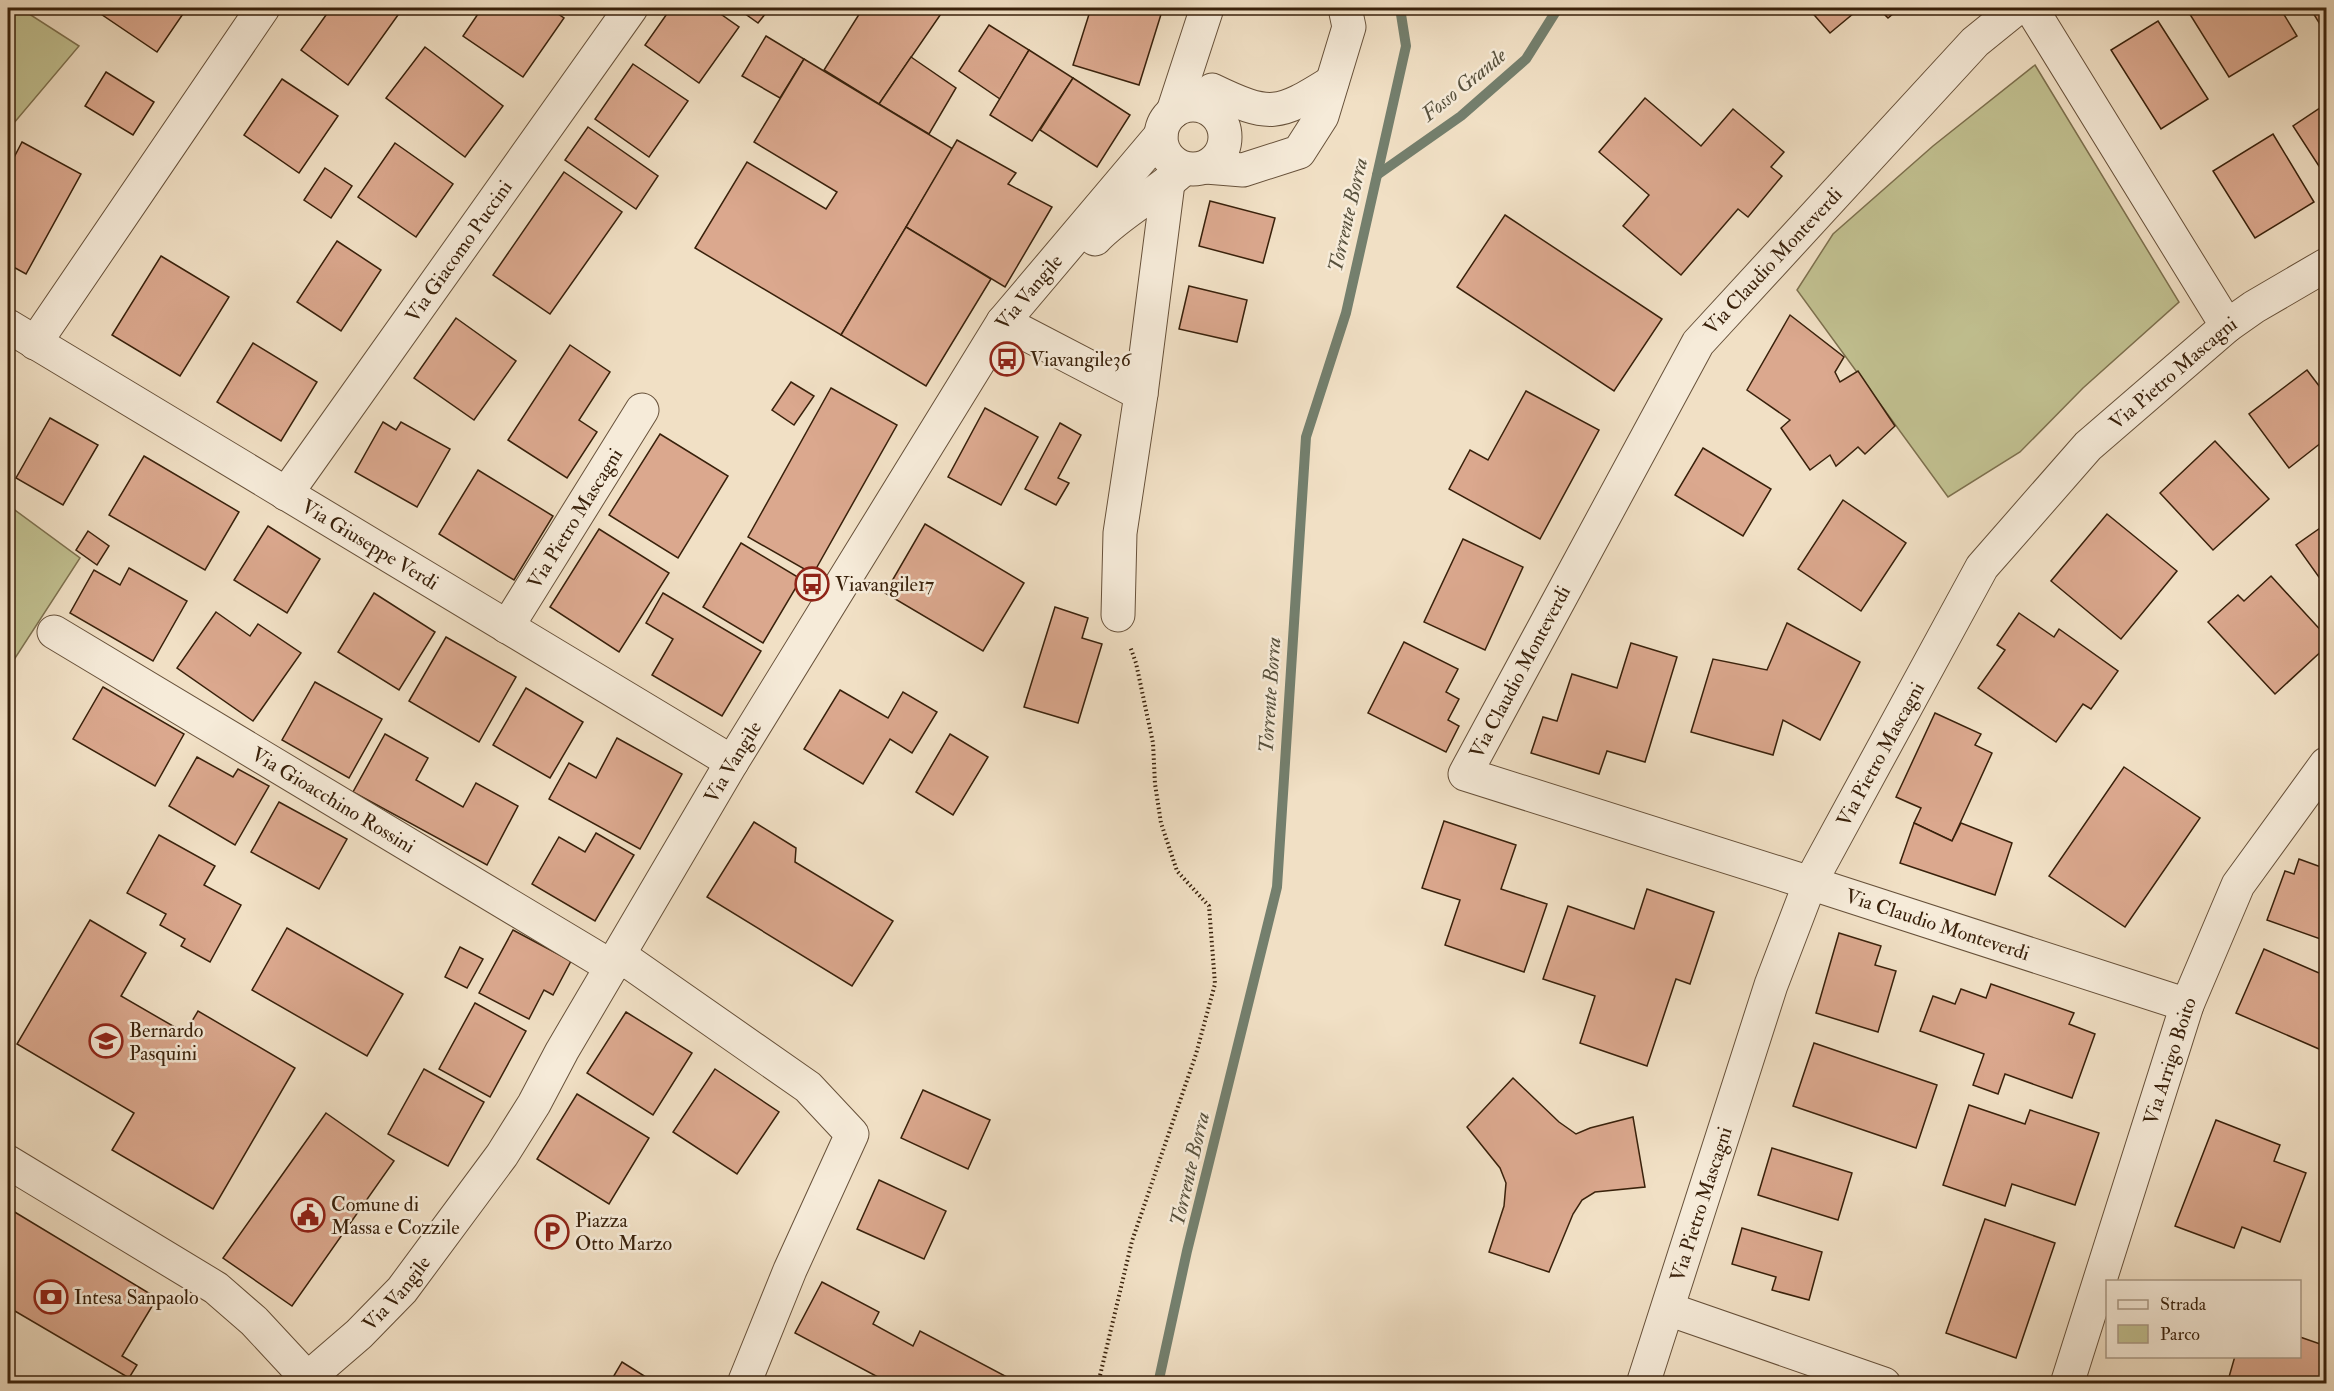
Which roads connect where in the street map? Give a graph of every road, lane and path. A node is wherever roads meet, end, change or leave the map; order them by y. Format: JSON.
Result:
{"nodes":[{"id":1,"x":263,"y":8,"type":"edge"},
{"id":2,"x":631,"y":8,"type":"edge"},
{"id":3,"x":1345,"y":8,"type":"edge"},
{"id":4,"x":2017,"y":8,"type":"edge"},
{"id":5,"x":2031,"y":8,"type":"edge"},
{"id":6,"x":1205,"y":13,"type":"edge"},
{"id":7,"x":1332,"y":82,"type":"junction"},
{"id":8,"x":1214,"y":102,"type":"junction"},
{"id":9,"x":1167,"y":124,"type":"junction"},
{"id":10,"x":1186,"y":173,"type":"junction"},
{"id":11,"x":2326,"y":265,"type":"edge"},
{"id":12,"x":1010,"y":313,"type":"junction"},
{"id":13,"x":2227,"y":326,"type":"junction"},
{"id":14,"x":21,"y":335,"type":"edge"},
{"id":15,"x":1141,"y":394,"type":"junction"},
{"id":16,"x":642,"y":410,"type":"dead end"},
{"id":17,"x":286,"y":494,"type":"junction"},
{"id":18,"x":1118,"y":615,"type":"joint"},
{"id":19,"x":507,"y":627,"type":"junction"},
{"id":20,"x":54,"y":632,"type":"dead end"},
{"id":21,"x":732,"y":762,"type":"junction"},
{"id":22,"x":2326,"y":764,"type":"edge"},
{"id":23,"x":1810,"y":883,"type":"junction"},
{"id":24,"x":615,"y":961,"type":"junction"},
{"id":25,"x":2187,"y":1005,"type":"junction"},
{"id":26,"x":8,"y":1162,"type":"edge"},
{"id":27,"x":1668,"y":1309,"type":"junction"},
{"id":28,"x":304,"y":1381,"type":"edge"},
{"id":29,"x":750,"y":1383,"type":"edge"},
{"id":30,"x":1098,"y":1383,"type":"edge"},
{"id":31,"x":1643,"y":1383,"type":"edge"},
{"id":32,"x":1884,"y":1383,"type":"edge"},
{"id":33,"x":2067,"y":1383,"type":"edge"}],
"edges":[{"from":1,"to":14,"type":"street"},
{"from":2,"to":17,"type":"street","name":"Via Giacomo Puccini"},
{"from":3,"to":7,"type":"street"},
{"from":4,"to":23,"type":"street","name":"Via Claudio Monteverdi"},
{"from":5,"to":13,"type":"street"},
{"from":6,"to":8,"type":"street","name":"Via Vangile"},
{"from":6,"to":9,"type":"street","name":"Via Vangile"},
{"from":7,"to":8,"type":"street"},
{"from":7,"to":10,"type":"street"},
{"from":8,"to":9,"type":"street"},
{"from":8,"to":10,"type":"street"},
{"from":9,"to":10,"type":"street"},
{"from":9,"to":12,"type":"street","name":"Via Vangile"},
{"from":10,"to":12,"type":"street"},
{"from":10,"to":15,"type":"street"},
{"from":11,"to":13,"type":"street","name":"Via Pietro Mascagni"},
{"from":12,"to":15,"type":"street"},
{"from":12,"to":21,"type":"street","name":"Via Vangile"},
{"from":13,"to":23,"type":"street","name":"Via Pietro Mascagni"},
{"from":14,"to":17,"type":"street","name":"Via Giuseppe Verdi"},
{"from":15,"to":18,"type":"street"},
{"from":16,"to":19,"type":"street","name":"Via Pietro Mascagni"},
{"from":17,"to":19,"type":"street","name":"Via Giuseppe Verdi"},
{"from":18,"to":30,"type":"path"},
{"from":19,"to":21,"type":"street","name":"Via Giuseppe Verdi"},
{"from":20,"to":24,"type":"street","name":"Via Gioacchino Rossini"},
{"from":21,"to":24,"type":"street","name":"Via Vangile"},
{"from":22,"to":25,"type":"street","name":"Via Arrigo Boito"},
{"from":23,"to":25,"type":"street","name":"Via Claudio Monteverdi"},
{"from":23,"to":27,"type":"street","name":"Via Pietro Mascagni"},
{"from":24,"to":28,"type":"street","name":"Via Vangile"},
{"from":24,"to":29,"type":"street","name":"Via Gioacchino Rossini"},
{"from":25,"to":33,"type":"street","name":"Via Arrigo Boito"},
{"from":26,"to":28,"type":"street"},
{"from":27,"to":31,"type":"street","name":"Via Pietro Mascagni"},
{"from":27,"to":32,"type":"street"}]}
